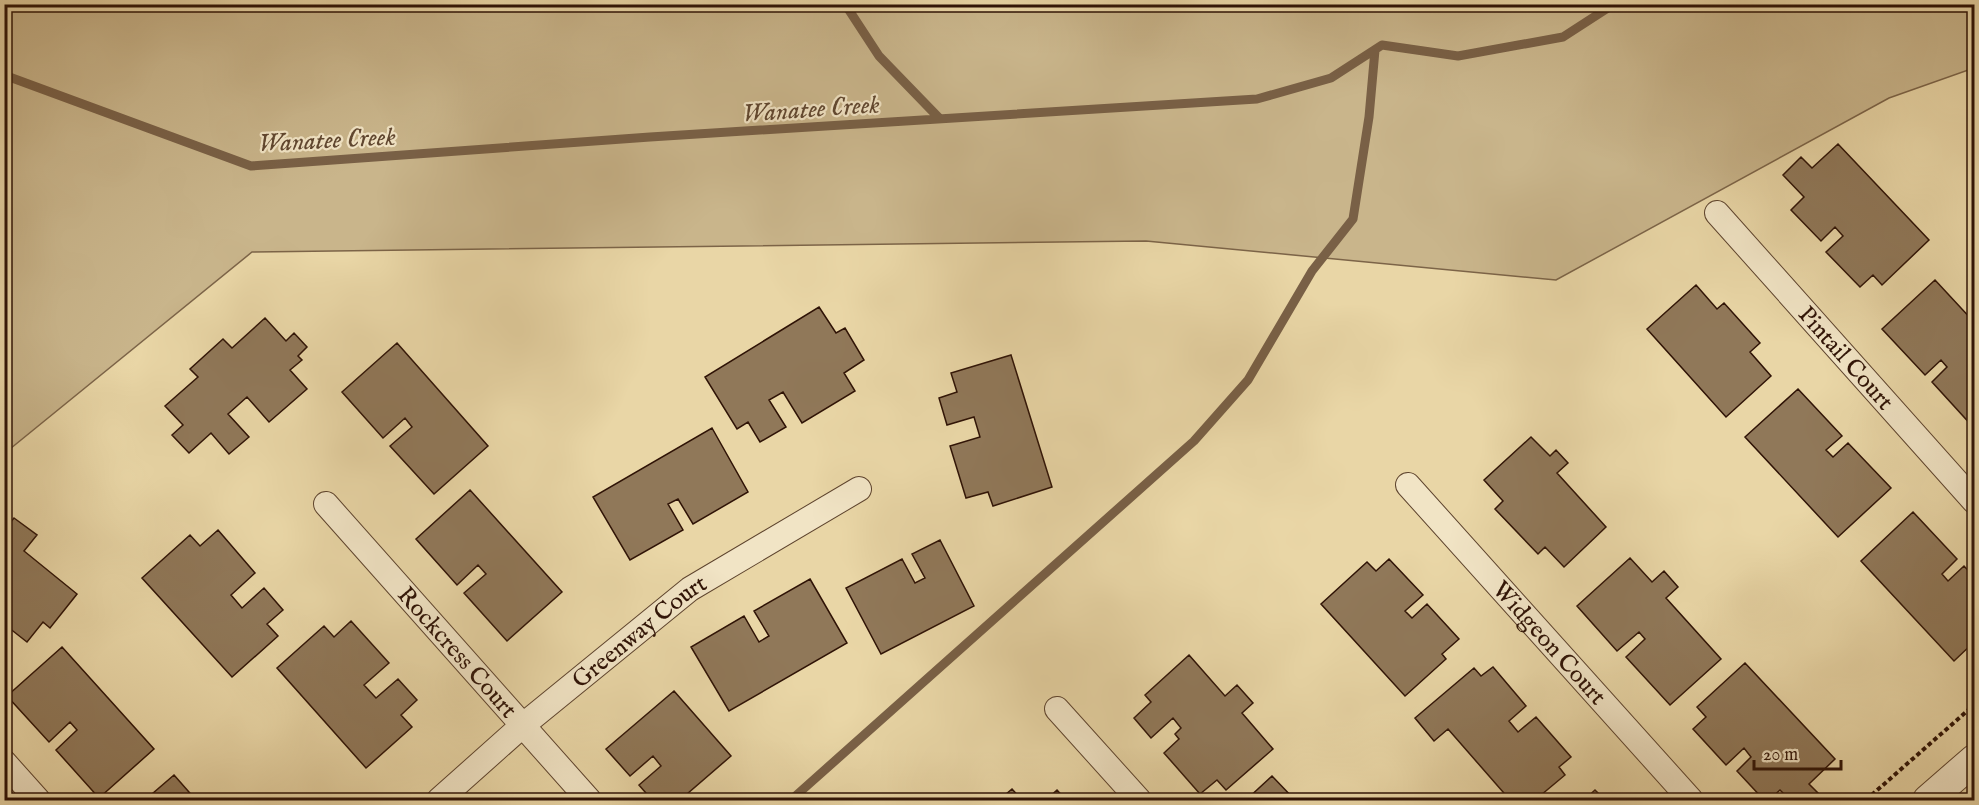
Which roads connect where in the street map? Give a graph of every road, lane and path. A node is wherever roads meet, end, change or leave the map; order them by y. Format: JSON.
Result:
{"nodes":[{"id":1,"x":1717,"y":213,"type":"dead end"},
{"id":2,"x":1408,"y":485,"type":"dead end"},
{"id":3,"x":860,"y":489,"type":"dead end"},
{"id":4,"x":1974,"y":501,"type":"edge"},
{"id":5,"x":326,"y":504,"type":"dead end"},
{"id":6,"x":1974,"y":705,"type":"edge"},
{"id":7,"x":1057,"y":709,"type":"dead end"},
{"id":8,"x":522,"y":726,"type":"junction"},
{"id":9,"x":1974,"y":760,"type":"edge"},
{"id":10,"x":4,"y":762,"type":"edge"},
{"id":11,"x":38,"y":801,"type":"edge"},
{"id":12,"x":439,"y":801,"type":"edge"},
{"id":13,"x":589,"y":801,"type":"edge"},
{"id":14,"x":1139,"y":801,"type":"edge"},
{"id":15,"x":1691,"y":801,"type":"edge"},
{"id":16,"x":1866,"y":801,"type":"edge"},
{"id":17,"x":1928,"y":801,"type":"edge"}],
"edges":[{"from":1,"to":4,"type":"street","name":"Pintail Court"},
{"from":2,"to":15,"type":"street","name":"Widgeon Court"},
{"from":3,"to":8,"type":"street","name":"Greenway Court"},
{"from":5,"to":8,"type":"street","name":"Rockcress Court"},
{"from":6,"to":16,"type":"path"},
{"from":7,"to":14,"type":"street"},
{"from":8,"to":12,"type":"street","name":"Greenway Court"},
{"from":8,"to":13,"type":"street","name":"Rockcress Court"},
{"from":9,"to":17,"type":"street"},
{"from":10,"to":11,"type":"street"}]}
